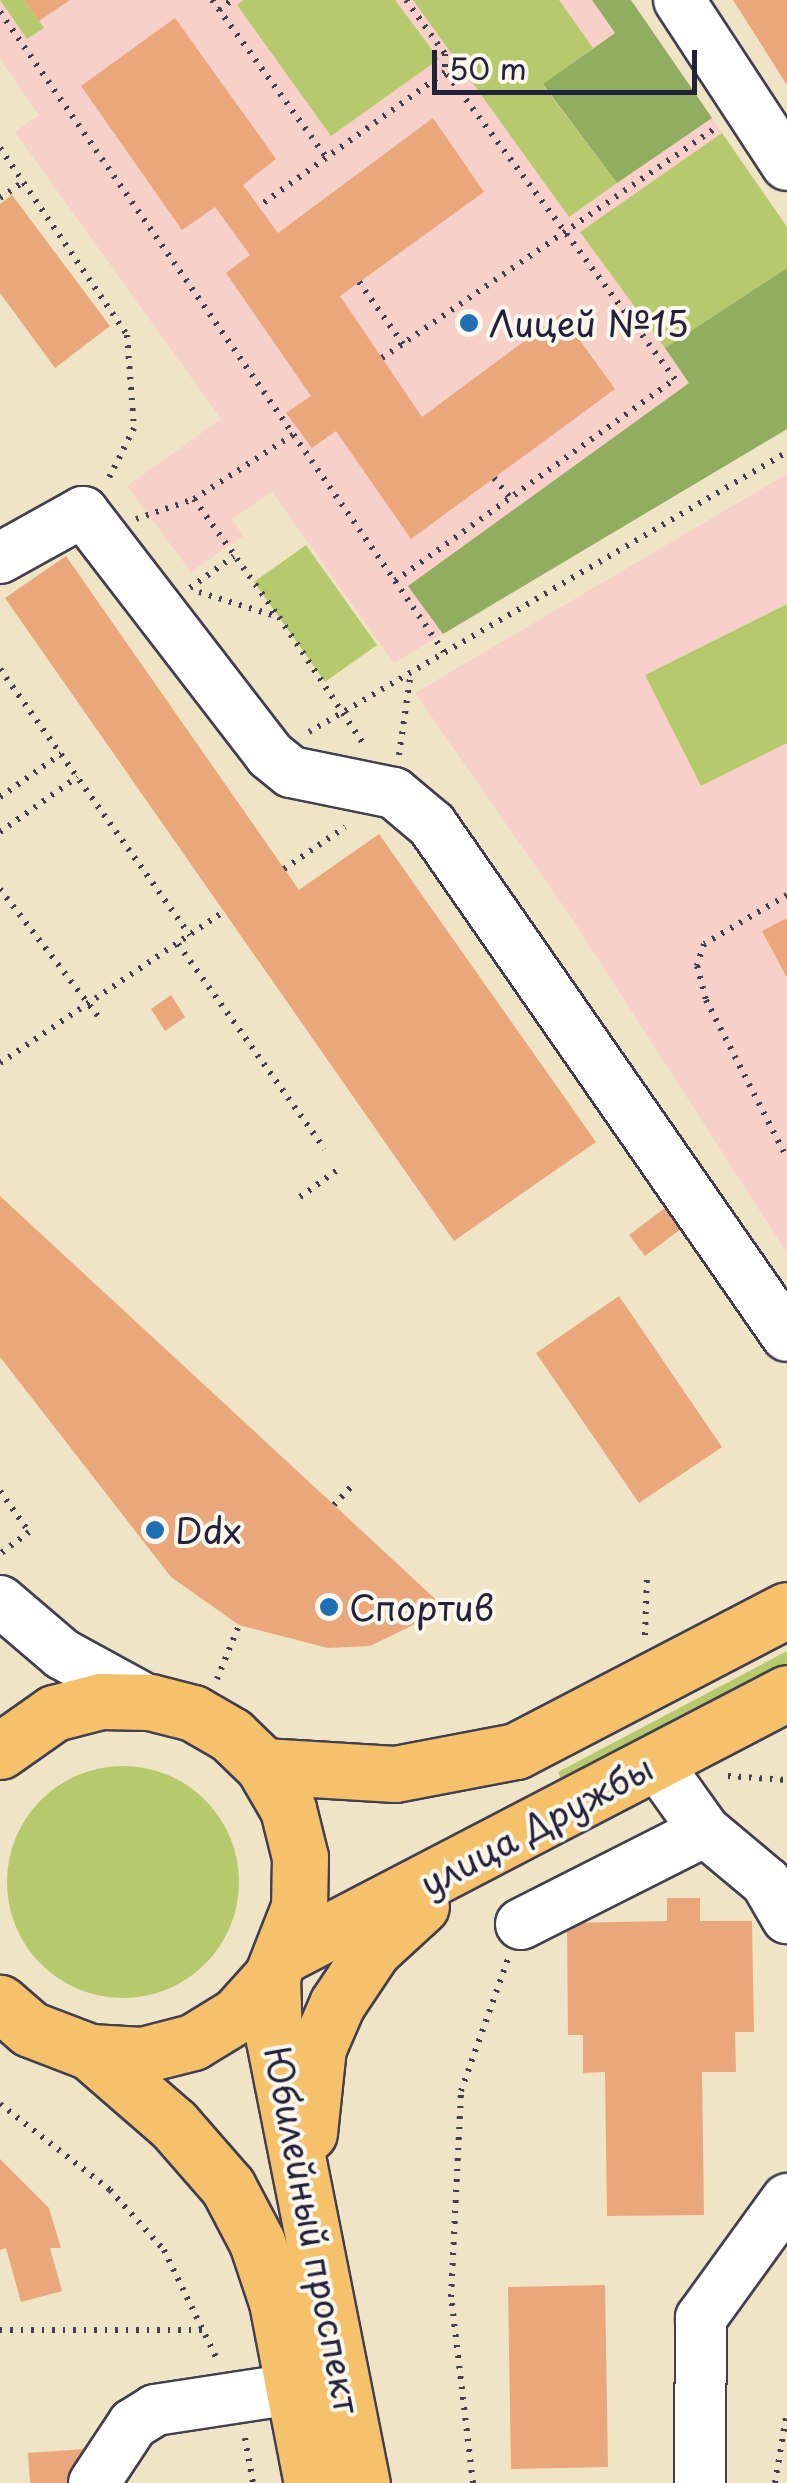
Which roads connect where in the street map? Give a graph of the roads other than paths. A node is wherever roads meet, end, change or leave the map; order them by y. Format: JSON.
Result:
{"nodes":[{"id":1,"x":679,"y":0,"type":"edge"},
{"id":2,"x":787,"y":165,"type":"edge"},
{"id":3,"x":0,"y":558,"type":"edge"},
{"id":4,"x":787,"y":1336,"type":"edge"},
{"id":5,"x":0,"y":1601,"type":"edge"},
{"id":6,"x":787,"y":1610,"type":"edge"},
{"id":7,"x":787,"y":1693,"type":"edge"},
{"id":8,"x":150,"y":1702,"type":"junction"},
{"id":9,"x":0,"y":1751,"type":"edge"},
{"id":10,"x":655,"y":1762,"type":"junction"},
{"id":11,"x":262,"y":1766,"type":"junction"},
{"id":12,"x":704,"y":1831,"type":"junction"},
{"id":13,"x":467,"y":1863,"type":"junction"},
{"id":14,"x":787,"y":1918,"type":"edge"},
{"id":15,"x":521,"y":1924,"type":"road end"},
{"id":16,"x":278,"y":1965,"type":"junction"},
{"id":17,"x":10,"y":2017,"type":"edge"},
{"id":18,"x":90,"y":2052,"type":"junction"},
{"id":19,"x":787,"y":2199,"type":"edge"},
{"id":20,"x":308,"y":2211,"type":"junction"},
{"id":21,"x":292,"y":2389,"type":"junction"},
{"id":22,"x":94,"y":2483,"type":"edge"},
{"id":23,"x":312,"y":2483,"type":"edge"},
{"id":24,"x":362,"y":2483,"type":"edge"},
{"id":25,"x":700,"y":2483,"type":"edge"}],
"edges":[{"from":1,"to":2,"type":"street"},
{"from":3,"to":4,"type":"street"},
{"from":5,"to":8,"type":"street"},
{"from":6,"to":11,"type":"main road","name":"улица Дружбы"},
{"from":7,"to":10,"type":"main road","name":"улица Дружбы"},
{"from":8,"to":9,"type":"main road"},
{"from":8,"to":11,"type":"main road"},
{"from":10,"to":12,"type":"street"},
{"from":10,"to":13,"type":"main road","name":"улица Дружбы"},
{"from":11,"to":16,"type":"main road"},
{"from":12,"to":14,"type":"street"},
{"from":12,"to":15,"type":"street"},
{"from":13,"to":16,"type":"main road","name":"улица Дружбы"},
{"from":13,"to":20,"type":"main road"},
{"from":16,"to":18,"type":"main road"},
{"from":16,"to":20,"type":"main road","name":"Юбилейный проспект"},
{"from":17,"to":18,"type":"main road"},
{"from":18,"to":21,"type":"main road","name":"Юбилейный проспект"},
{"from":19,"to":25,"type":"street"},
{"from":20,"to":24,"type":"main road","name":"Юбилейный проспект"},
{"from":21,"to":22,"type":"street"},
{"from":21,"to":23,"type":"main road","name":"Юбилейный проспект"}]}
